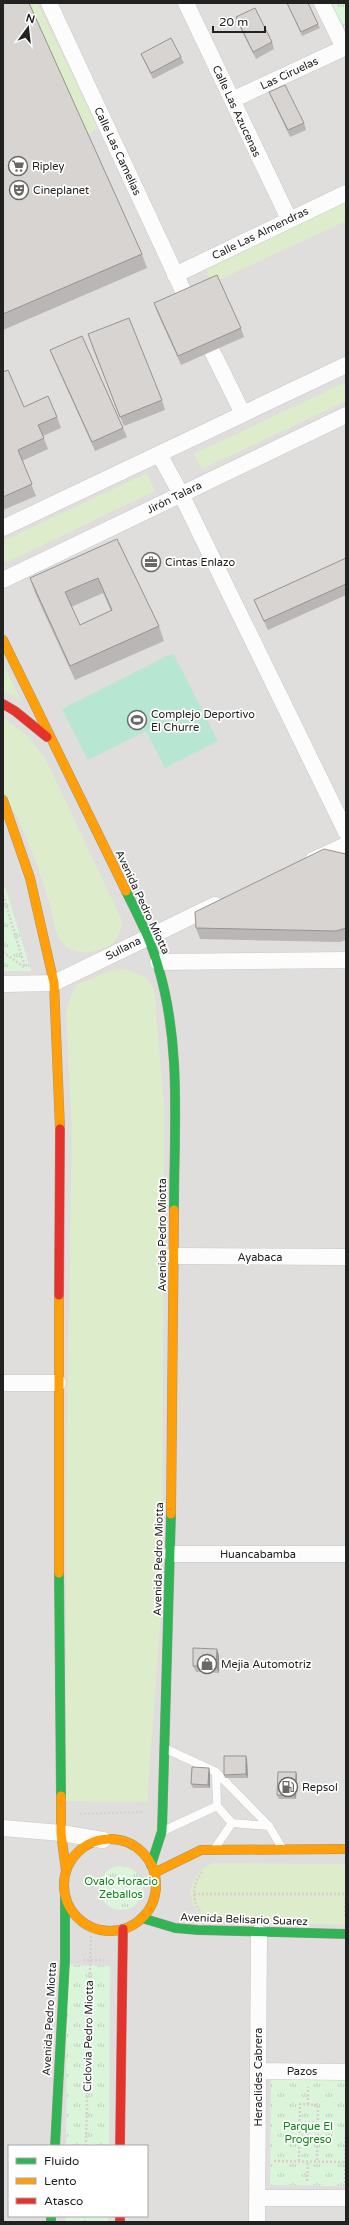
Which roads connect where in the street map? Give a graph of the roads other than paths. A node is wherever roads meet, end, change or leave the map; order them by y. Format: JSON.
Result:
{"nodes":[{"id":1,"x":49,"y":3,"type":"edge"},
{"id":2,"x":186,"y":3,"type":"edge"},
{"id":3,"x":322,"y":3,"type":"edge"},
{"id":4,"x":345,"y":47,"type":"edge"},
{"id":5,"x":232,"y":100,"type":"junction"},
{"id":6,"x":346,"y":193,"type":"edge"},
{"id":7,"x":289,"y":219,"type":"junction"},
{"id":8,"x":175,"y":275,"type":"junction"},
{"id":9,"x":187,"y":299,"type":"edge"},
{"id":10,"x":212,"y":351,"type":"edge"},
{"id":11,"x":346,"y":365,"type":"edge"},
{"id":12,"x":243,"y":414,"type":"junction"},
{"id":13,"x":346,"y":415,"type":"edge"},
{"id":14,"x":159,"y":454,"type":"junction"},
{"id":15,"x":181,"y":494,"type":"junction"},
{"id":16,"x":3,"y":528,"type":"edge"},
{"id":17,"x":3,"y":580,"type":"edge"},
{"id":18,"x":3,"y":640,"type":"edge"},
{"id":19,"x":3,"y":704,"type":"edge"},
{"id":20,"x":52,"y":742,"type":"junction"},
{"id":21,"x":3,"y":800,"type":"edge"},
{"id":22,"x":346,"y":832,"type":"edge"},
{"id":23,"x":346,"y":845,"type":"edge"},
{"id":24,"x":296,"y":868,"type":"edge"},
{"id":25,"x":232,"y":898,"type":"edge"},
{"id":26,"x":148,"y":936,"type":"junction"},
{"id":27,"x":346,"y":960,"type":"edge"},
{"id":28,"x":158,"y":962,"type":"junction"},
{"id":29,"x":54,"y":983,"type":"junction"},
{"id":30,"x":3,"y":984,"type":"edge"},
{"id":31,"x":173,"y":1256,"type":"junction"},
{"id":32,"x":346,"y":1257,"type":"edge"},
{"id":33,"x":3,"y":1383,"type":"edge"},
{"id":34,"x":58,"y":1383,"type":"junction"},
{"id":35,"x":171,"y":1554,"type":"junction"},
{"id":36,"x":346,"y":1554,"type":"edge"},
{"id":37,"x":165,"y":1748,"type":"junction"},
{"id":38,"x":216,"y":1772,"type":"junction"},
{"id":39,"x":217,"y":1806,"type":"junction"},
{"id":40,"x":232,"y":1823,"type":"junction"},
{"id":41,"x":269,"y":1826,"type":"junction"},
{"id":42,"x":3,"y":1828,"type":"edge"},
{"id":43,"x":162,"y":1831,"type":"junction"},
{"id":44,"x":61,"y":1833,"type":"junction"},
{"id":45,"x":103,"y":1840,"type":"junction"},
{"id":46,"x":283,"y":1848,"type":"junction"},
{"id":47,"x":214,"y":1849,"type":"junction"},
{"id":48,"x":346,"y":1849,"type":"edge"},
{"id":49,"x":153,"y":1869,"type":"junction"},
{"id":50,"x":66,"y":1871,"type":"junction"},
{"id":51,"x":64,"y":1894,"type":"junction"},
{"id":52,"x":142,"y":1918,"type":"junction"},
{"id":53,"x":123,"y":1929,"type":"junction"},
{"id":54,"x":259,"y":1933,"type":"junction"},
{"id":55,"x":346,"y":1934,"type":"edge"},
{"id":56,"x":258,"y":2071,"type":"junction"},
{"id":57,"x":346,"y":2072,"type":"edge"},
{"id":58,"x":55,"y":2145,"type":"edge"},
{"id":59,"x":120,"y":2145,"type":"edge"},
{"id":60,"x":257,"y":2198,"type":"junction"},
{"id":61,"x":346,"y":2198,"type":"edge"},
{"id":62,"x":257,"y":2222,"type":"edge"}],
"edges":[{"from":1,"to":8,"type":"street","name":"Calle Las Camelias"},
{"from":2,"to":5,"type":"street","name":"Calle Las Azucenas"},
{"from":3,"to":4,"type":"street"},
{"from":4,"to":5,"type":"street","name":"Las Ciruelas"},
{"from":5,"to":7,"type":"street","name":"Calle Las Azucenas"},
{"from":6,"to":7,"type":"street","name":"Calle Las Almendras"},
{"from":7,"to":8,"type":"street","name":"Calle Las Almendras"},
{"from":8,"to":9,"type":"street","name":"Calle Las Camelias"},
{"from":10,"to":12,"type":"street"},
{"from":11,"to":12,"type":"street"},
{"from":12,"to":14,"type":"street"},
{"from":13,"to":15,"type":"street","name":"Jirón Talara"},
{"from":14,"to":15,"type":"street"},
{"from":14,"to":16,"type":"street"},
{"from":15,"to":17,"type":"street","name":"Jirón Talara"},
{"from":15,"to":22,"type":"street"},
{"from":18,"to":20,"type":"main road","name":"Avenida Pedro Miotta"},
{"from":19,"to":20,"type":"main road"},
{"from":20,"to":26,"type":"main road","name":"Avenida Pedro Miotta"},
{"from":21,"to":29,"type":"main road"},
{"from":23,"to":24,"type":"street"},
{"from":25,"to":26,"type":"street","name":"Sullana"},
{"from":26,"to":28,"type":"main road","name":"Avenida Pedro Miotta"},
{"from":26,"to":29,"type":"street","name":"Sullana"},
{"from":27,"to":28,"type":"street"},
{"from":28,"to":31,"type":"main road","name":"Avenida Pedro Miotta"},
{"from":29,"to":30,"type":"street"},
{"from":29,"to":34,"type":"main road"},
{"from":31,"to":32,"type":"street","name":"Ayabaca"},
{"from":31,"to":35,"type":"main road","name":"Avenida Pedro Miotta"},
{"from":33,"to":34,"type":"street"},
{"from":34,"to":44,"type":"main road"},
{"from":35,"to":36,"type":"street","name":"Huancabamba"},
{"from":35,"to":37,"type":"main road","name":"Avenida Pedro Miotta"},
{"from":37,"to":38,"type":"lane"},
{"from":37,"to":43,"type":"main road","name":"Avenida Pedro Miotta"},
{"from":38,"to":39,"type":"lane"},
{"from":38,"to":41,"type":"lane"},
{"from":39,"to":40,"type":"lane"},
{"from":39,"to":43,"type":"lane"},
{"from":40,"to":41,"type":"lane"},
{"from":40,"to":47,"type":"lane"},
{"from":41,"to":46,"type":"lane"},
{"from":42,"to":44,"type":"street"},
{"from":43,"to":49,"type":"main road","name":"Avenida Pedro Miotta"},
{"from":44,"to":45,"type":"street"},
{"from":44,"to":50,"type":"main road"},
{"from":45,"to":49,"type":"main road"},
{"from":45,"to":50,"type":"main road"},
{"from":46,"to":47,"type":"main road"},
{"from":46,"to":48,"type":"main road"},
{"from":47,"to":49,"type":"main road"},
{"from":49,"to":52,"type":"main road"},
{"from":50,"to":51,"type":"main road"},
{"from":51,"to":53,"type":"main road"},
{"from":51,"to":58,"type":"main road","name":"Avenida Pedro Miotta"},
{"from":52,"to":53,"type":"main road"},
{"from":52,"to":54,"type":"main road","name":"Avenida Belisario Suarez"},
{"from":53,"to":59,"type":"main road"},
{"from":54,"to":55,"type":"main road","name":"Avenida Belisario Suarez"},
{"from":54,"to":56,"type":"street","name":"Heraclides Cabrera"},
{"from":56,"to":57,"type":"street","name":"Pazos"},
{"from":56,"to":60,"type":"street","name":"Heraclides Cabrera"},
{"from":60,"to":61,"type":"street"},
{"from":60,"to":62,"type":"street","name":"Heraclides Cabrera"}]}
